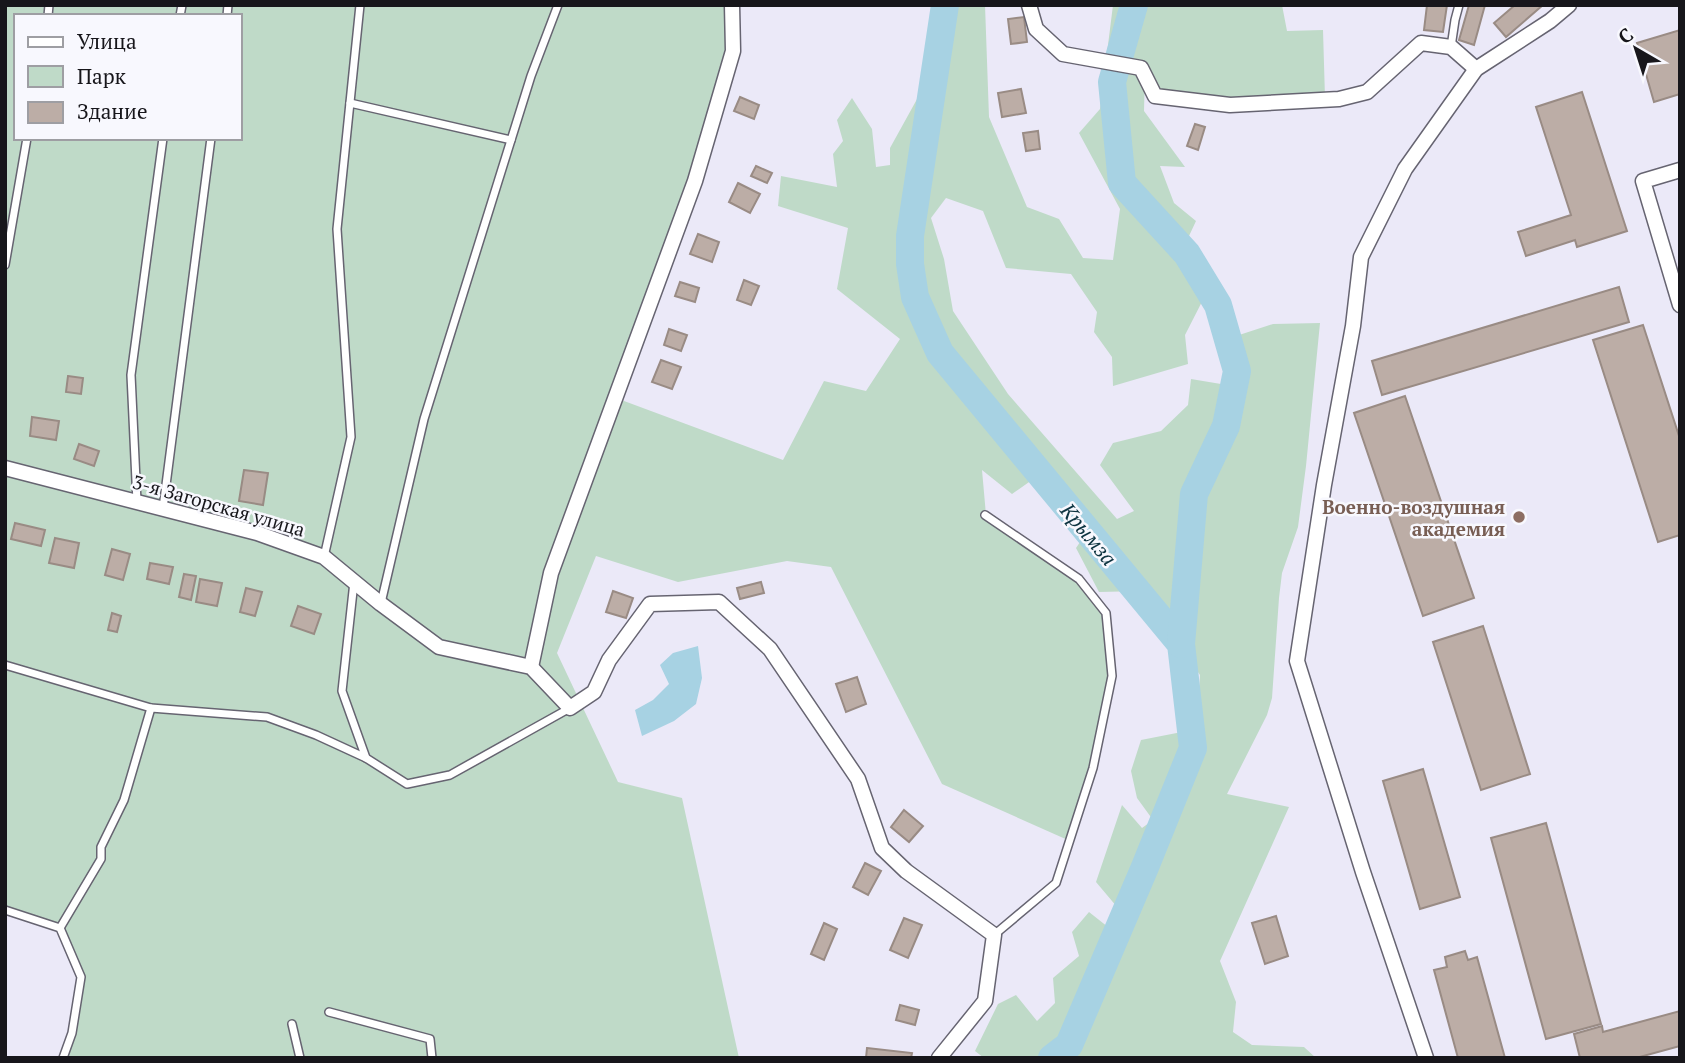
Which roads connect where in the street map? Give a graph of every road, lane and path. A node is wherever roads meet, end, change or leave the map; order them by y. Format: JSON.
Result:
{"nodes":[{"id":1,"x":360,"y":5,"type":"edge"},
{"id":2,"x":558,"y":5,"type":"edge"},
{"id":3,"x":732,"y":5,"type":"edge"},
{"id":4,"x":1029,"y":5,"type":"edge"},
{"id":5,"x":1459,"y":5,"type":"edge"},
{"id":6,"x":1569,"y":5,"type":"edge"},
{"id":7,"x":1451,"y":47,"type":"junction"},
{"id":8,"x":1476,"y":69,"type":"junction"},
{"id":9,"x":350,"y":103,"type":"junction"},
{"id":10,"x":27,"y":140,"type":"edge"},
{"id":11,"x":163,"y":140,"type":"edge"},
{"id":12,"x":211,"y":140,"type":"edge"},
{"id":13,"x":511,"y":140,"type":"junction"},
{"id":14,"x":1680,"y":170,"type":"edge"},
{"id":15,"x":5,"y":265,"type":"edge"},
{"id":16,"x":1680,"y":305,"type":"edge"},
{"id":17,"x":5,"y":468,"type":"edge"},
{"id":18,"x":137,"y":502,"type":"junction"},
{"id":19,"x":163,"y":508,"type":"junction"},
{"id":20,"x":985,"y":515,"type":"dead end"},
{"id":21,"x":324,"y":556,"type":"junction"},
{"id":22,"x":354,"y":582,"type":"junction"},
{"id":23,"x":381,"y":604,"type":"junction"},
{"id":24,"x":5,"y":665,"type":"edge"},
{"id":25,"x":531,"y":667,"type":"junction"},
{"id":26,"x":151,"y":708,"type":"junction"},
{"id":27,"x":570,"y":708,"type":"junction"},
{"id":28,"x":366,"y":758,"type":"junction"},
{"id":29,"x":5,"y":910,"type":"edge"},
{"id":30,"x":60,"y":928,"type":"junction"},
{"id":31,"x":994,"y":935,"type":"junction"},
{"id":32,"x":329,"y":1012,"type":"dead end"},
{"id":33,"x":292,"y":1024,"type":"dead end"},
{"id":34,"x":63,"y":1058,"type":"edge"},
{"id":35,"x":300,"y":1058,"type":"edge"},
{"id":36,"x":432,"y":1058,"type":"edge"},
{"id":37,"x":939,"y":1058,"type":"edge"},
{"id":38,"x":1426,"y":1058,"type":"edge"}],
"edges":[{"from":1,"to":9,"type":"lane"},
{"from":2,"to":13,"type":"lane"},
{"from":3,"to":25,"type":"street"},
{"from":4,"to":7,"type":"street"},
{"from":5,"to":7,"type":"lane"},
{"from":6,"to":8,"type":"street"},
{"from":7,"to":8,"type":"street"},
{"from":8,"to":38,"type":"street"},
{"from":9,"to":13,"type":"lane"},
{"from":9,"to":21,"type":"lane"},
{"from":10,"to":15,"type":"lane"},
{"from":11,"to":18,"type":"lane"},
{"from":12,"to":19,"type":"lane"},
{"from":13,"to":23,"type":"lane"},
{"from":14,"to":16,"type":"street"},
{"from":17,"to":18,"type":"street","name":"3-я Загорская улица"},
{"from":18,"to":19,"type":"street","name":"3-я Загорская улица"},
{"from":19,"to":21,"type":"street","name":"3-я Загорская улица"},
{"from":20,"to":31,"type":"lane"},
{"from":21,"to":22,"type":"street","name":"3-я Загорская улица"},
{"from":22,"to":23,"type":"street","name":"3-я Загорская улица"},
{"from":22,"to":28,"type":"lane"},
{"from":23,"to":25,"type":"street","name":"3-я Загорская улица"},
{"from":24,"to":26,"type":"lane"},
{"from":25,"to":27,"type":"street"},
{"from":26,"to":28,"type":"lane"},
{"from":26,"to":30,"type":"lane"},
{"from":27,"to":28,"type":"lane"},
{"from":27,"to":31,"type":"street"},
{"from":29,"to":30,"type":"lane"},
{"from":30,"to":34,"type":"lane"},
{"from":31,"to":37,"type":"street"},
{"from":32,"to":36,"type":"lane"},
{"from":33,"to":35,"type":"lane"}]}
